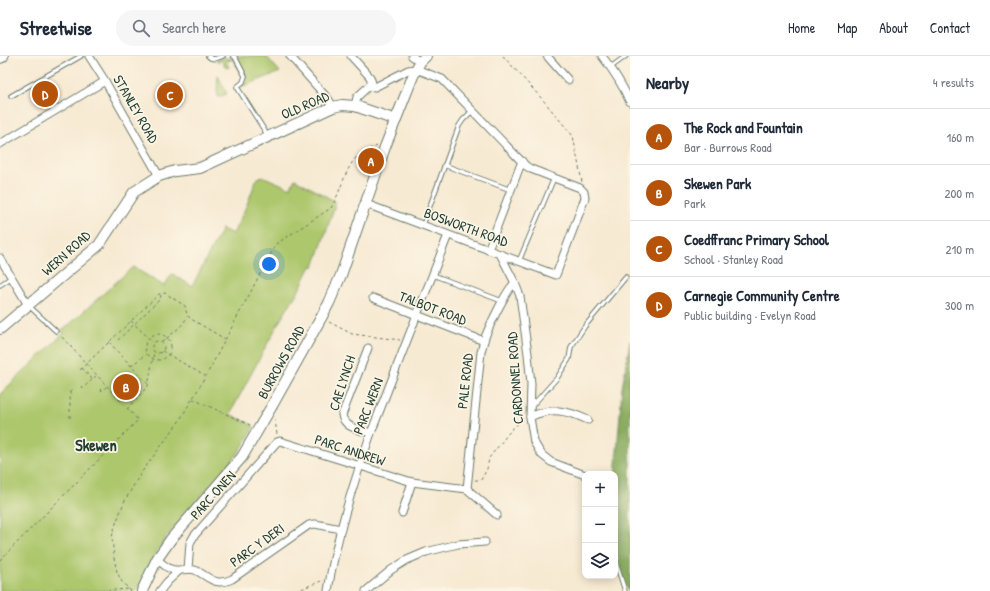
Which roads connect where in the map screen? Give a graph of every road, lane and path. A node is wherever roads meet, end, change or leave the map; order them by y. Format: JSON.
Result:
{"nodes":[{"id":1,"x":82,"y":56,"type":"edge"},
{"id":2,"x":89,"y":56,"type":"edge"},
{"id":3,"x":208,"y":56,"type":"edge"},
{"id":4,"x":223,"y":56,"type":"edge"},
{"id":5,"x":233,"y":56,"type":"edge"},
{"id":6,"x":290,"y":56,"type":"edge"},
{"id":7,"x":351,"y":56,"type":"edge"},
{"id":8,"x":503,"y":56,"type":"edge"},
{"id":9,"x":547,"y":56,"type":"edge"},
{"id":10,"x":602,"y":56,"type":"edge"},
{"id":11,"x":626,"y":56,"type":"edge"},
{"id":12,"x":418,"y":61,"type":"edge"},
{"id":13,"x":611,"y":67,"type":"junction"},
{"id":14,"x":568,"y":80,"type":"dead end"},
{"id":15,"x":105,"y":81,"type":"junction"},
{"id":16,"x":370,"y":86,"type":"junction"},
{"id":17,"x":11,"y":96,"type":"dead end"},
{"id":18,"x":630,"y":102,"type":"edge"},
{"id":19,"x":355,"y":106,"type":"junction"},
{"id":20,"x":333,"y":107,"type":"junction"},
{"id":21,"x":473,"y":110,"type":"junction"},
{"id":22,"x":396,"y":120,"type":"junction"},
{"id":23,"x":269,"y":137,"type":"junction"},
{"id":24,"x":0,"y":144,"type":"edge"},
{"id":25,"x":385,"y":147,"type":"junction"},
{"id":26,"x":522,"y":161,"type":"junction"},
{"id":27,"x":444,"y":165,"type":"junction"},
{"id":28,"x":159,"y":176,"type":"junction"},
{"id":29,"x":554,"y":178,"type":"junction"},
{"id":30,"x":511,"y":190,"type":"junction"},
{"id":31,"x":584,"y":192,"type":"junction"},
{"id":32,"x":366,"y":204,"type":"junction"},
{"id":33,"x":423,"y":225,"type":"junction"},
{"id":34,"x":448,"y":235,"type":"junction"},
{"id":35,"x":488,"y":250,"type":"junction"},
{"id":36,"x":500,"y":254,"type":"junction"},
{"id":37,"x":0,"y":258,"type":"edge"},
{"id":38,"x":519,"y":261,"type":"junction"},
{"id":39,"x":433,"y":275,"type":"junction"},
{"id":40,"x":12,"y":277,"type":"junction"},
{"id":41,"x":626,"y":278,"type":"dead end"},
{"id":42,"x":515,"y":283,"type":"junction"},
{"id":43,"x":0,"y":285,"type":"edge"},
{"id":44,"x":161,"y":294,"type":"junction"},
{"id":45,"x":373,"y":298,"type":"dead end"},
{"id":46,"x":502,"y":301,"type":"junction"},
{"id":47,"x":28,"y":305,"type":"junction"},
{"id":48,"x":187,"y":315,"type":"junction"},
{"id":49,"x":416,"y":316,"type":"junction"},
{"id":50,"x":321,"y":318,"type":"junction"},
{"id":51,"x":131,"y":321,"type":"junction"},
{"id":52,"x":135,"y":324,"type":"junction"},
{"id":53,"x":0,"y":329,"type":"edge"},
{"id":54,"x":56,"y":331,"type":"joint"},
{"id":55,"x":148,"y":338,"type":"junction"},
{"id":56,"x":167,"y":338,"type":"junction"},
{"id":57,"x":118,"y":340,"type":"dead end"},
{"id":58,"x":226,"y":340,"type":"junction"},
{"id":59,"x":406,"y":341,"type":"junction"},
{"id":60,"x":484,"y":341,"type":"junction"},
{"id":61,"x":109,"y":342,"type":"junction"},
{"id":62,"x":162,"y":342,"type":"junction"},
{"id":63,"x":154,"y":343,"type":"junction"},
{"id":64,"x":368,"y":348,"type":"dead end"},
{"id":65,"x":162,"y":351,"type":"junction"},
{"id":66,"x":154,"y":352,"type":"junction"},
{"id":67,"x":147,"y":354,"type":"junction"},
{"id":68,"x":169,"y":354,"type":"junction"},
{"id":69,"x":153,"y":359,"type":"junction"},
{"id":70,"x":86,"y":364,"type":"junction"},
{"id":71,"x":131,"y":366,"type":"junction"},
{"id":72,"x":82,"y":368,"type":"junction"},
{"id":73,"x":80,"y":370,"type":"dead end"},
{"id":74,"x":96,"y":375,"type":"junction"},
{"id":75,"x":206,"y":376,"type":"junction"},
{"id":76,"x":92,"y":379,"type":"junction"},
{"id":77,"x":89,"y":382,"type":"junction"},
{"id":78,"x":148,"y":384,"type":"junction"},
{"id":79,"x":92,"y":385,"type":"dead end"},
{"id":80,"x":81,"y":386,"type":"dead end"},
{"id":81,"x":107,"y":386,"type":"junction"},
{"id":82,"x":72,"y":389,"type":"dead end"},
{"id":83,"x":100,"y":389,"type":"dead end"},
{"id":84,"x":192,"y":399,"type":"junction"},
{"id":85,"x":273,"y":404,"type":"junction"},
{"id":86,"x":127,"y":409,"type":"junction"},
{"id":87,"x":530,"y":413,"type":"junction"},
{"id":88,"x":70,"y":418,"type":"dead end"},
{"id":89,"x":588,"y":420,"type":"dead end"},
{"id":90,"x":259,"y":430,"type":"junction"},
{"id":91,"x":371,"y":433,"type":"junction"},
{"id":92,"x":280,"y":441,"type":"junction"},
{"id":93,"x":360,"y":466,"type":"junction"},
{"id":94,"x":582,"y":473,"type":"edge"},
{"id":95,"x":412,"y":482,"type":"junction"},
{"id":96,"x":468,"y":485,"type":"junction"},
{"id":97,"x":402,"y":513,"type":"dead end"},
{"id":98,"x":497,"y":515,"type":"dead end"},
{"id":99,"x":341,"y":529,"type":"junction"},
{"id":100,"x":485,"y":542,"type":"dead end"},
{"id":101,"x":0,"y":560,"type":"edge"},
{"id":102,"x":157,"y":560,"type":"junction"},
{"id":103,"x":188,"y":569,"type":"junction"},
{"id":104,"x":618,"y":569,"type":"edge"},
{"id":105,"x":180,"y":570,"type":"junction"},
{"id":106,"x":330,"y":578,"type":"junction"},
{"id":107,"x":129,"y":589,"type":"junction"},
{"id":108,"x":101,"y":591,"type":"edge"},
{"id":109,"x":131,"y":591,"type":"edge"},
{"id":110,"x":142,"y":591,"type":"edge"},
{"id":111,"x":160,"y":591,"type":"edge"},
{"id":112,"x":296,"y":591,"type":"edge"},
{"id":113,"x":328,"y":591,"type":"edge"},
{"id":114,"x":366,"y":591,"type":"edge"},
{"id":115,"x":625,"y":591,"type":"edge"}],
"edges":[{"from":1,"to":17,"type":"lane"},
{"from":2,"to":15,"type":"street","name":"STANLEY ROAD"},
{"from":3,"to":4,"type":"lane"},
{"from":5,"to":23,"type":"lane"},
{"from":6,"to":20,"type":"street"},
{"from":7,"to":16,"type":"street"},
{"from":8,"to":31,"type":"path"},
{"from":9,"to":14,"type":"street"},
{"from":10,"to":13,"type":"street"},
{"from":11,"to":13,"type":"lane"},
{"from":12,"to":16,"type":"street"},
{"from":12,"to":21,"type":"street"},
{"from":12,"to":22,"type":"main road"},
{"from":13,"to":18,"type":"street"},
{"from":15,"to":24,"type":"street"},
{"from":15,"to":28,"type":"street","name":"STANLEY ROAD"},
{"from":16,"to":19,"type":"street"},
{"from":19,"to":20,"type":"main road","name":"OLD ROAD"},
{"from":19,"to":22,"type":"main road","name":"OLD ROAD"},
{"from":20,"to":23,"type":"main road","name":"OLD ROAD"},
{"from":21,"to":26,"type":"street"},
{"from":21,"to":27,"type":"lane"},
{"from":22,"to":25,"type":"main road","name":"BURROWS ROAD"},
{"from":23,"to":28,"type":"main road","name":"OLD ROAD"},
{"from":25,"to":32,"type":"main road","name":"BURROWS ROAD"},
{"from":25,"to":58,"type":"path"},
{"from":26,"to":29,"type":"street"},
{"from":26,"to":30,"type":"street"},
{"from":27,"to":30,"type":"lane"},
{"from":27,"to":33,"type":"lane"},
{"from":28,"to":47,"type":"main road","name":"WERN ROAD"},
{"from":29,"to":31,"type":"street"},
{"from":29,"to":38,"type":"lane"},
{"from":30,"to":35,"type":"street"},
{"from":31,"to":38,"type":"street","name":"BOSWORTH ROAD"},
{"from":32,"to":33,"type":"street","name":"BOSWORTH ROAD"},
{"from":32,"to":50,"type":"main road","name":"BURROWS ROAD"},
{"from":33,"to":34,"type":"street","name":"BOSWORTH ROAD"},
{"from":34,"to":35,"type":"street","name":"BOSWORTH ROAD"},
{"from":34,"to":39,"type":"street","name":"PARC WERN"},
{"from":35,"to":36,"type":"street","name":"BOSWORTH ROAD"},
{"from":36,"to":38,"type":"street","name":"BOSWORTH ROAD"},
{"from":36,"to":42,"type":"street","name":"CARDONNEL ROAD"},
{"from":37,"to":40,"type":"street"},
{"from":39,"to":46,"type":"lane"},
{"from":39,"to":49,"type":"street","name":"PARC WERN"},
{"from":40,"to":43,"type":"lane"},
{"from":40,"to":47,"type":"street"},
{"from":41,"to":87,"type":"lane"},
{"from":42,"to":46,"type":"street","name":"PALE ROAD"},
{"from":42,"to":87,"type":"street","name":"CARDONNEL ROAD"},
{"from":44,"to":48,"type":"path"},
{"from":44,"to":51,"type":"path"},
{"from":44,"to":52,"type":"path"},
{"from":45,"to":49,"type":"street","name":"TALBOT ROAD"},
{"from":46,"to":60,"type":"street","name":"PALE ROAD"},
{"from":47,"to":53,"type":"main road","name":"WERN ROAD"},
{"from":47,"to":54,"type":"lane"},
{"from":48,"to":56,"type":"path"},
{"from":48,"to":58,"type":"path"},
{"from":49,"to":59,"type":"street","name":"PARC WERN"},
{"from":49,"to":60,"type":"street","name":"TALBOT ROAD"},
{"from":50,"to":59,"type":"path"},
{"from":50,"to":85,"type":"main road","name":"BURROWS ROAD"},
{"from":51,"to":52,"type":"path"},
{"from":51,"to":61,"type":"path"},
{"from":52,"to":55,"type":"path"},
{"from":52,"to":57,"type":"path"},
{"from":54,"to":70,"type":"path"},
{"from":55,"to":56,"type":"path"},
{"from":55,"to":63,"type":"path"},
{"from":55,"to":67,"type":"path"},
{"from":56,"to":62,"type":"path"},
{"from":56,"to":68,"type":"path"},
{"from":58,"to":75,"type":"path"},
{"from":59,"to":91,"type":"street","name":"PARC WERN"},
{"from":60,"to":96,"type":"street","name":"PALE ROAD"},
{"from":61,"to":70,"type":"path"},
{"from":61,"to":71,"type":"path"},
{"from":62,"to":63,"type":"path"},
{"from":62,"to":65,"type":"path"},
{"from":63,"to":66,"type":"path"},
{"from":64,"to":91,"type":"street","name":"CAE LYNCH"},
{"from":65,"to":66,"type":"path"},
{"from":65,"to":68,"type":"path"},
{"from":66,"to":69,"type":"path"},
{"from":67,"to":69,"type":"path"},
{"from":67,"to":71,"type":"path"},
{"from":68,"to":69,"type":"path"},
{"from":68,"to":75,"type":"path"},
{"from":69,"to":78,"type":"path"},
{"from":70,"to":72,"type":"path"},
{"from":70,"to":74,"type":"path"},
{"from":71,"to":78,"type":"path"},
{"from":72,"to":73,"type":"path"},
{"from":72,"to":76,"type":"path"},
{"from":74,"to":76,"type":"path"},
{"from":74,"to":81,"type":"path"},
{"from":75,"to":84,"type":"path"},
{"from":76,"to":77,"type":"path"},
{"from":77,"to":79,"type":"path"},
{"from":77,"to":80,"type":"path"},
{"from":78,"to":86,"type":"path"},
{"from":81,"to":83,"type":"path"},
{"from":81,"to":86,"type":"path"},
{"from":82,"to":88,"type":"path"},
{"from":84,"to":90,"type":"path"},
{"from":84,"to":107,"type":"path"},
{"from":85,"to":90,"type":"main road","name":"BURROWS ROAD"},
{"from":85,"to":92,"type":"path"},
{"from":86,"to":101,"type":"path"},
{"from":87,"to":89,"type":"street"},
{"from":87,"to":94,"type":"street","name":"CARDONNEL ROAD"},
{"from":87,"to":96,"type":"path"},
{"from":90,"to":102,"type":"main road","name":"BURROWS ROAD"},
{"from":91,"to":93,"type":"street","name":"PARC WERN"},
{"from":92,"to":93,"type":"street","name":"PARC ANDREW"},
{"from":92,"to":103,"type":"street","name":"PARC ONEN"},
{"from":93,"to":95,"type":"street","name":"PARC ANDREW"},
{"from":93,"to":99,"type":"street","name":"PARC WERN"},
{"from":95,"to":96,"type":"street"},
{"from":95,"to":97,"type":"street"},
{"from":96,"to":98,"type":"street"},
{"from":99,"to":103,"type":"street","name":"PARC Y DERI"},
{"from":99,"to":106,"type":"street","name":"PARC WERN"},
{"from":100,"to":114,"type":"street"},
{"from":102,"to":105,"type":"street"},
{"from":102,"to":110,"type":"main road","name":"BURROWS ROAD"},
{"from":103,"to":105,"type":"street"},
{"from":104,"to":115,"type":"lane"},
{"from":105,"to":111,"type":"street"},
{"from":106,"to":112,"type":"path"},
{"from":106,"to":113,"type":"street","name":"PARC WERN"},
{"from":107,"to":108,"type":"path"},
{"from":107,"to":109,"type":"path"}]}
